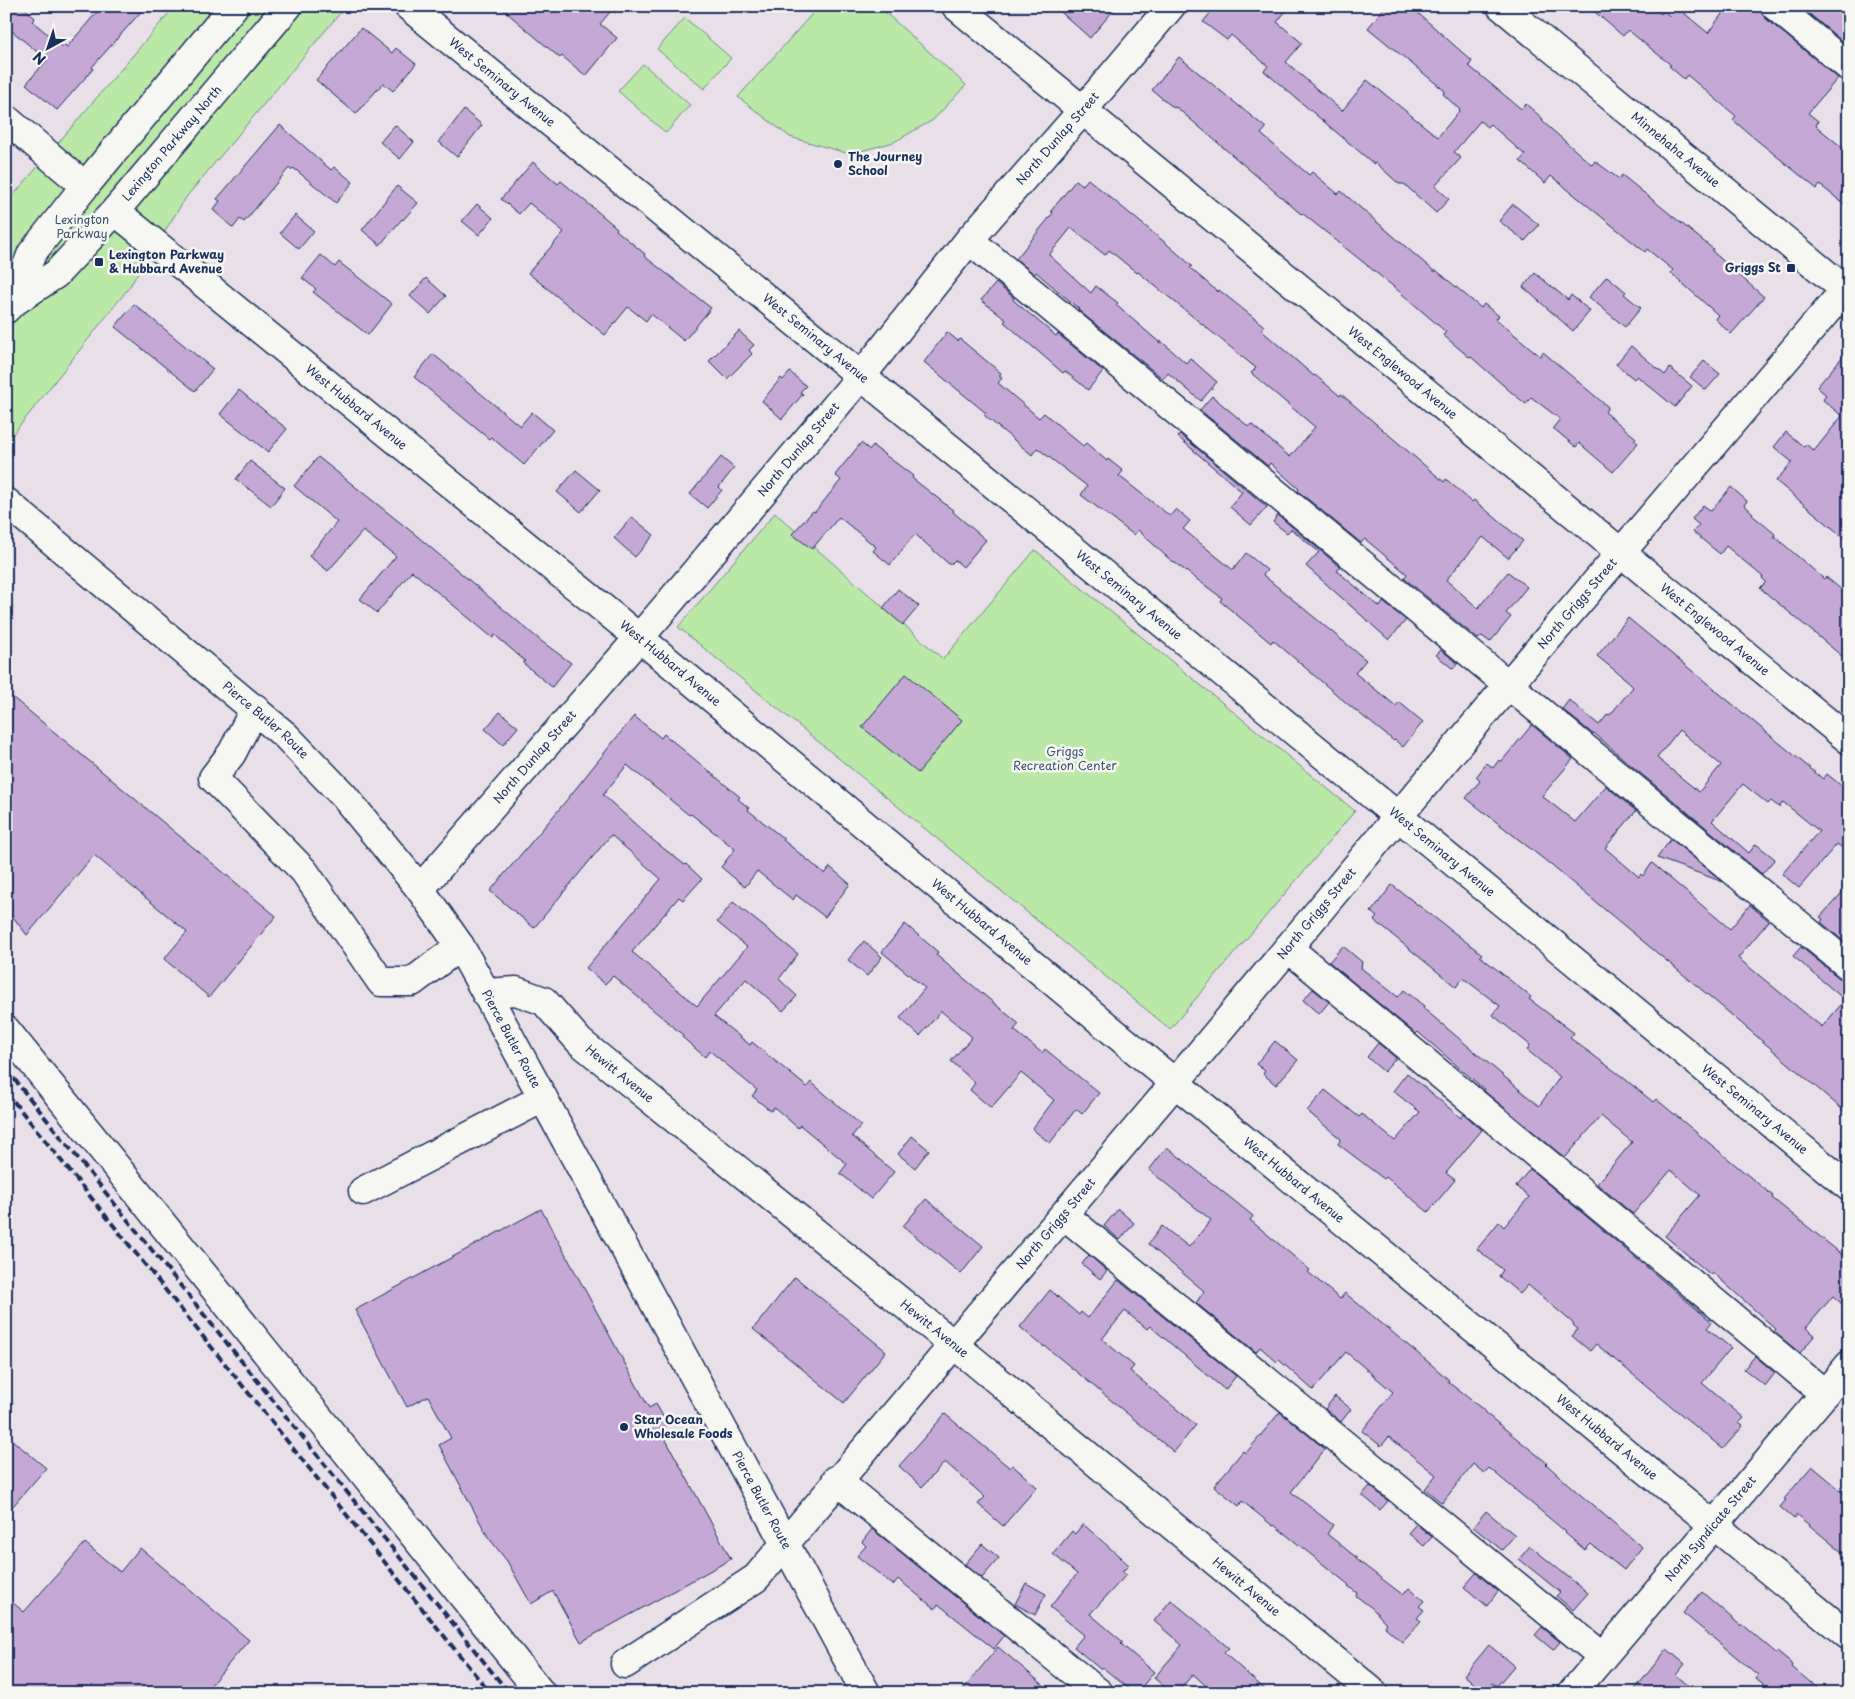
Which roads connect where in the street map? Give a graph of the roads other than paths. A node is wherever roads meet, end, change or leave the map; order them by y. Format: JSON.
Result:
{"nodes":[{"id":1,"x":234,"y":6,"type":"edge"},
{"id":2,"x":288,"y":6,"type":"edge"},
{"id":3,"x":408,"y":6,"type":"edge"},
{"id":4,"x":956,"y":6,"type":"edge"},
{"id":5,"x":1171,"y":6,"type":"edge"},
{"id":6,"x":1501,"y":6,"type":"edge"},
{"id":7,"x":1775,"y":6,"type":"edge"},
{"id":8,"x":1849,"y":67,"type":"edge"},
{"id":9,"x":1083,"y":110,"type":"junction"},
{"id":10,"x":6,"y":119,"type":"edge"},
{"id":11,"x":85,"y":186,"type":"junction"},
{"id":12,"x":115,"y":211,"type":"junction"},
{"id":13,"x":969,"y":240,"type":"junction"},
{"id":14,"x":1847,"y":290,"type":"edge"},
{"id":15,"x":9,"y":306,"type":"edge"},
{"id":16,"x":862,"y":375,"type":"junction"},
{"id":17,"x":6,"y":502,"type":"edge"},
{"id":18,"x":1620,"y":552,"type":"junction"},
{"id":19,"x":639,"y":638,"type":"junction"},
{"id":20,"x":1508,"y":684,"type":"junction"},
{"id":21,"x":255,"y":708,"type":"junction"},
{"id":22,"x":1849,"y":740,"type":"edge"},
{"id":23,"x":1398,"y":816,"type":"junction"},
{"id":24,"x":420,"y":889,"type":"junction"},
{"id":25,"x":460,"y":946,"type":"junction"},
{"id":26,"x":1288,"y":948,"type":"junction"},
{"id":27,"x":1849,"y":966,"type":"edge"},
{"id":28,"x":486,"y":993,"type":"junction"},
{"id":29,"x":6,"y":1030,"type":"edge"},
{"id":30,"x":1175,"y":1083,"type":"junction"},
{"id":31,"x":544,"y":1098,"type":"junction"},
{"id":32,"x":1849,"y":1187,"type":"edge"},
{"id":33,"x":363,"y":1191,"type":"dead end"},
{"id":34,"x":1064,"y":1215,"type":"junction"},
{"id":35,"x":954,"y":1345,"type":"junction"},
{"id":36,"x":1849,"y":1364,"type":"edge"},
{"id":37,"x":1825,"y":1394,"type":"junction"},
{"id":38,"x":836,"y":1480,"type":"junction"},
{"id":39,"x":1715,"y":1524,"type":"junction"},
{"id":40,"x":784,"y":1542,"type":"junction"},
{"id":41,"x":1849,"y":1636,"type":"edge"},
{"id":42,"x":1602,"y":1656,"type":"junction"},
{"id":43,"x":625,"y":1664,"type":"dead end"},
{"id":44,"x":541,"y":1693,"type":"edge"},
{"id":45,"x":866,"y":1693,"type":"edge"},
{"id":46,"x":1099,"y":1693,"type":"edge"},
{"id":47,"x":1374,"y":1693,"type":"edge"},
{"id":48,"x":1572,"y":1693,"type":"edge"}],
"edges":[{"from":1,"to":11,"type":"street","name":"Lexington Parkway North"},
{"from":2,"to":12,"type":"street","name":"Lexington Parkway North"},
{"from":3,"to":16,"type":"street","name":"West Seminary Avenue"},
{"from":4,"to":9,"type":"street","name":"West Englewood Avenue"},
{"from":5,"to":9,"type":"street","name":"North Dunlap Street"},
{"from":6,"to":14,"type":"street","name":"Minnehaha Avenue"},
{"from":7,"to":8,"type":"street"},
{"from":9,"to":13,"type":"street","name":"North Dunlap Street"},
{"from":9,"to":18,"type":"street","name":"West Englewood Avenue"},
{"from":10,"to":11,"type":"street"},
{"from":11,"to":15,"type":"street","name":"Lexington Parkway North"},
{"from":12,"to":15,"type":"street","name":"Lexington Parkway North"},
{"from":12,"to":19,"type":"street","name":"West Hubbard Avenue"},
{"from":13,"to":16,"type":"street","name":"North Dunlap Street"},
{"from":13,"to":20,"type":"street"},
{"from":14,"to":18,"type":"street","name":"North Griggs Street"},
{"from":16,"to":19,"type":"street","name":"North Dunlap Street"},
{"from":16,"to":23,"type":"street","name":"West Seminary Avenue"},
{"from":17,"to":21,"type":"street","name":"Pierce Butler Route"},
{"from":18,"to":20,"type":"street","name":"North Griggs Street"},
{"from":18,"to":22,"type":"street","name":"West Englewood Avenue"},
{"from":19,"to":24,"type":"street","name":"North Dunlap Street"},
{"from":19,"to":30,"type":"street","name":"West Hubbard Avenue"},
{"from":20,"to":23,"type":"street","name":"North Griggs Street"},
{"from":20,"to":27,"type":"street"},
{"from":21,"to":24,"type":"street","name":"Pierce Butler Route"},
{"from":21,"to":25,"type":"street"},
{"from":23,"to":26,"type":"street","name":"North Griggs Street"},
{"from":23,"to":32,"type":"street","name":"West Seminary Avenue"},
{"from":24,"to":25,"type":"street","name":"Pierce Butler Route"},
{"from":25,"to":28,"type":"street","name":"Pierce Butler Route"},
{"from":26,"to":30,"type":"street","name":"North Griggs Street"},
{"from":26,"to":37,"type":"street"},
{"from":28,"to":31,"type":"street","name":"Pierce Butler Route"},
{"from":28,"to":35,"type":"street","name":"Hewitt Avenue"},
{"from":29,"to":44,"type":"street"},
{"from":30,"to":34,"type":"street","name":"North Griggs Street"},
{"from":30,"to":39,"type":"street","name":"West Hubbard Avenue"},
{"from":31,"to":33,"type":"street"},
{"from":31,"to":40,"type":"street","name":"Pierce Butler Route"},
{"from":34,"to":35,"type":"street","name":"North Griggs Street"},
{"from":34,"to":42,"type":"street"},
{"from":35,"to":38,"type":"street","name":"North Griggs Street"},
{"from":35,"to":47,"type":"street","name":"Hewitt Avenue"},
{"from":36,"to":37,"type":"street","name":"North Syndicate Street"},
{"from":37,"to":39,"type":"street","name":"North Syndicate Street"},
{"from":38,"to":40,"type":"street","name":"North Griggs Street"},
{"from":38,"to":46,"type":"street"},
{"from":39,"to":41,"type":"street","name":"West Hubbard Avenue"},
{"from":39,"to":42,"type":"street","name":"North Syndicate Street"},
{"from":40,"to":43,"type":"street","name":"North Griggs Street"},
{"from":40,"to":45,"type":"street","name":"Pierce Butler Route"},
{"from":42,"to":48,"type":"street","name":"North Syndicate Street"}]}
